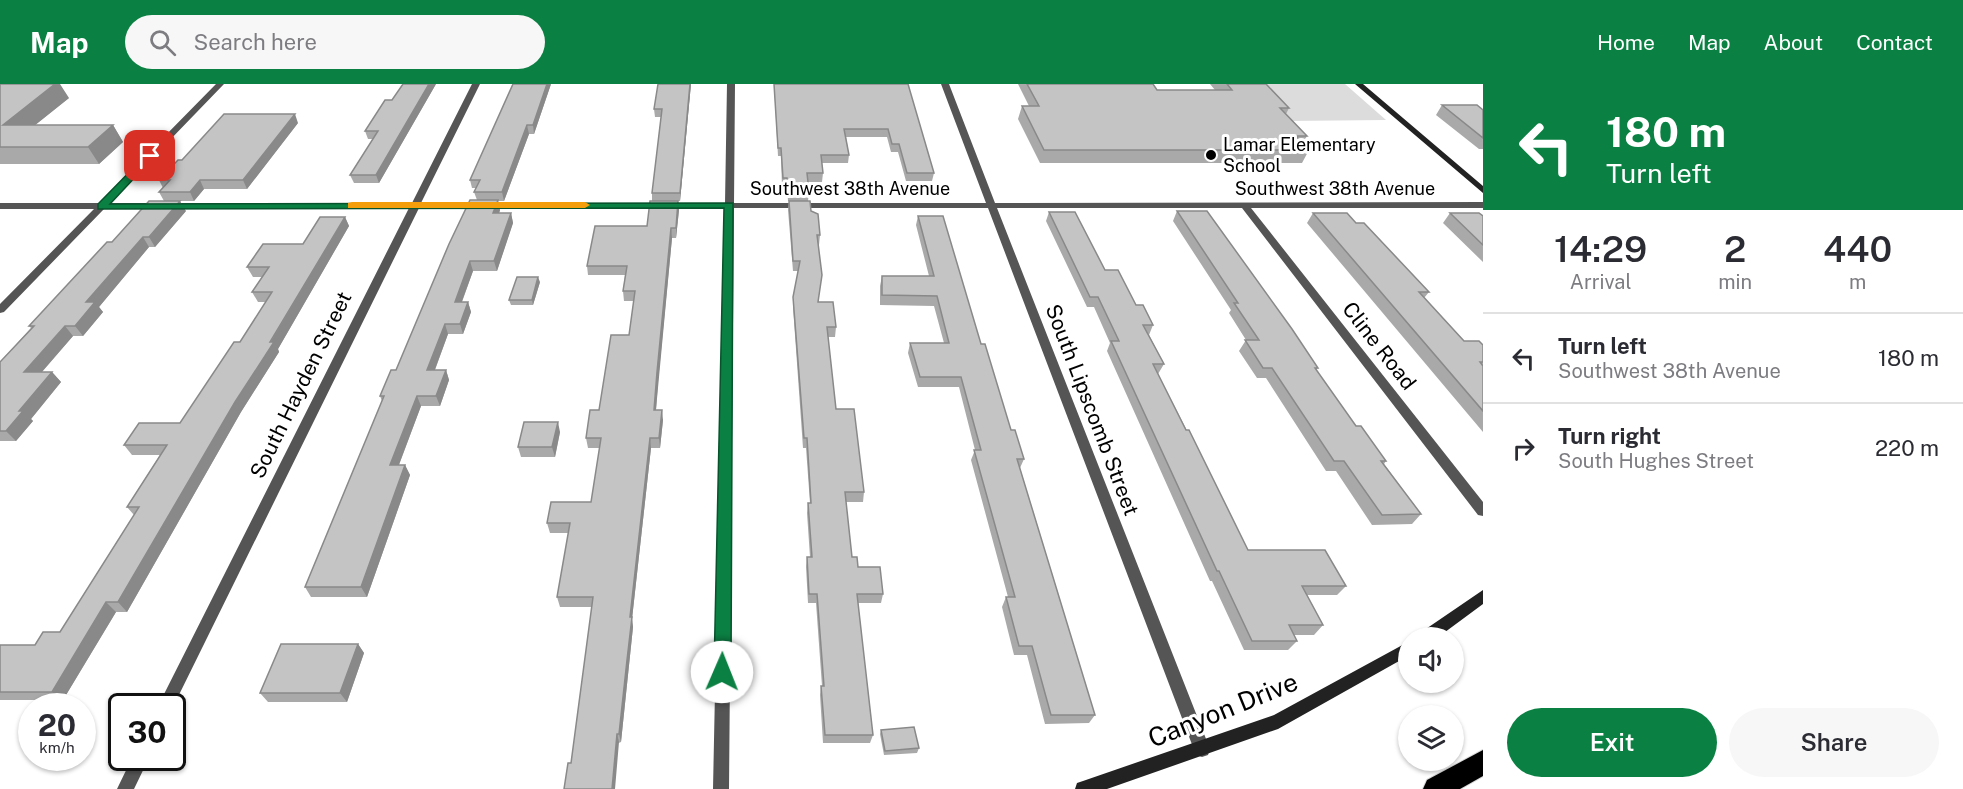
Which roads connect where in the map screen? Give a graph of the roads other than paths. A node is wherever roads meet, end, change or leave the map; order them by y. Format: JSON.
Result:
{"nodes":[{"id":1,"x":220,"y":84,"type":"edge"},
{"id":2,"x":476,"y":84,"type":"edge"},
{"id":3,"x":731,"y":84,"type":"edge"},
{"id":4,"x":945,"y":84,"type":"edge"},
{"id":5,"x":1359,"y":84,"type":"edge"},
{"id":6,"x":1483,"y":190,"type":"edge"},
{"id":7,"x":729,"y":205,"type":"junction"},
{"id":8,"x":1483,"y":205,"type":"edge"},
{"id":9,"x":0,"y":206,"type":"edge"},
{"id":10,"x":415,"y":206,"type":"junction"},
{"id":11,"x":992,"y":206,"type":"junction"},
{"id":12,"x":1244,"y":206,"type":"junction"},
{"id":13,"x":101,"y":207,"type":"junction"},
{"id":14,"x":0,"y":310,"type":"edge"},
{"id":15,"x":1483,"y":511,"type":"edge"},
{"id":16,"x":1483,"y":596,"type":"edge"},
{"id":17,"x":1440,"y":627,"type":"edge"},
{"id":18,"x":1398,"y":655,"type":"edge"},
{"id":19,"x":172,"y":693,"type":"edge"},
{"id":20,"x":1202,"y":749,"type":"junction"},
{"id":21,"x":1483,"y":762,"type":"edge"},
{"id":22,"x":134,"y":771,"type":"edge"},
{"id":23,"x":125,"y":789,"type":"edge"},
{"id":24,"x":721,"y":789,"type":"edge"},
{"id":25,"x":1083,"y":789,"type":"edge"},
{"id":26,"x":1436,"y":789,"type":"edge"}],
"edges":[{"from":1,"to":13,"type":"street"},
{"from":2,"to":10,"type":"street","name":"South Hayden Street"},
{"from":3,"to":7,"type":"street"},
{"from":4,"to":11,"type":"street","name":"South Lipscomb Street"},
{"from":5,"to":6,"type":"main road"},
{"from":7,"to":10,"type":"street","name":"Southwest 38th Avenue"},
{"from":7,"to":11,"type":"street","name":"Southwest 38th Avenue"},
{"from":7,"to":24,"type":"street"},
{"from":8,"to":12,"type":"street","name":"Southwest 38th Avenue"},
{"from":9,"to":13,"type":"street","name":"Southwest 38th Avenue"},
{"from":10,"to":13,"type":"street","name":"Southwest 38th Avenue"},
{"from":10,"to":19,"type":"street","name":"South Hayden Street"},
{"from":11,"to":12,"type":"street","name":"Southwest 38th Avenue"},
{"from":11,"to":20,"type":"street","name":"South Lipscomb Street"},
{"from":12,"to":15,"type":"street","name":"Cline Road"},
{"from":13,"to":14,"type":"street"},
{"from":16,"to":17,"type":"main road"},
{"from":18,"to":20,"type":"main road","name":"Canyon Drive"},
{"from":20,"to":25,"type":"main road","name":"Canyon Drive"},
{"from":21,"to":26,"type":"highway"},
{"from":22,"to":23,"type":"street"}]}
